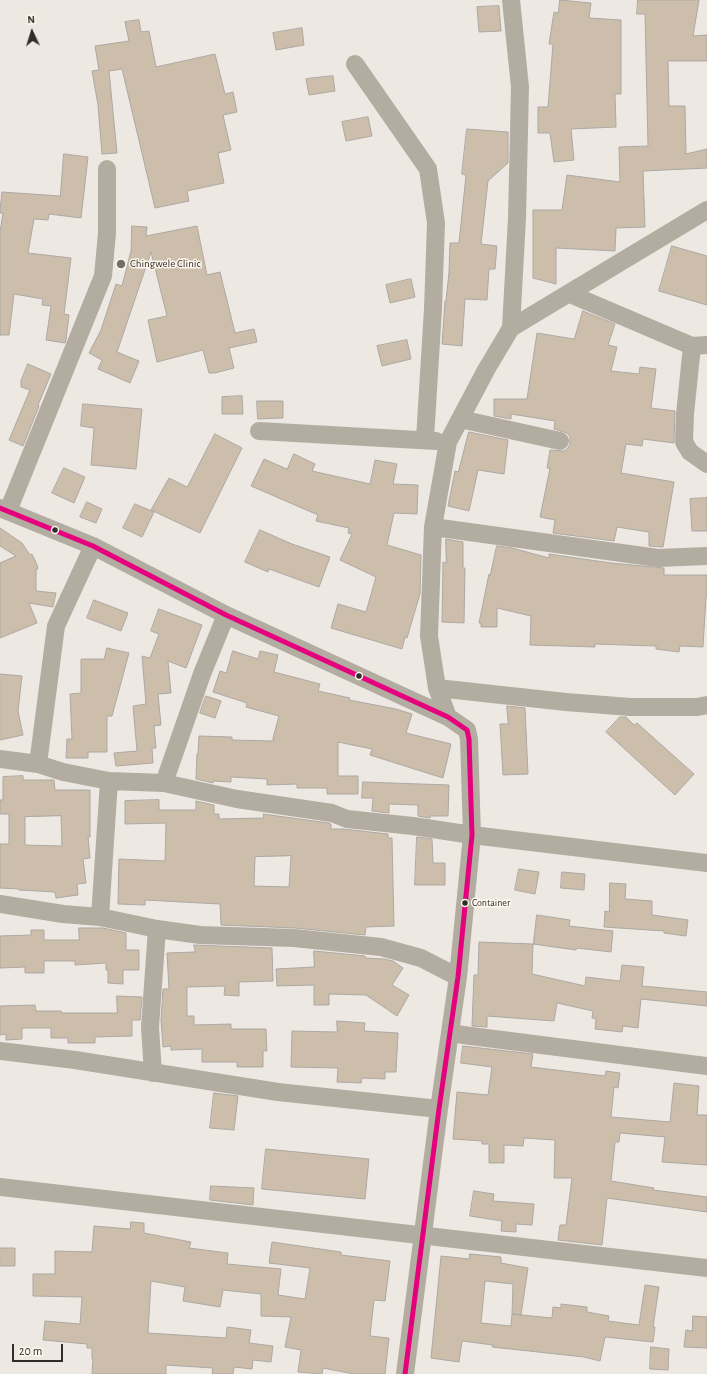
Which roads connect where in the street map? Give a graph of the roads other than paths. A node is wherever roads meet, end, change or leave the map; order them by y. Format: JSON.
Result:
{"nodes":[{"id":1,"x":511,"y":0,"type":"edge"},
{"id":2,"x":355,"y":64,"type":"dead end"},
{"id":3,"x":107,"y":169,"type":"dead end"},
{"id":4,"x":707,"y":210,"type":"edge"},
{"id":5,"x":570,"y":294,"type":"junction"},
{"id":6,"x":512,"y":328,"type":"junction"},
{"id":7,"x":700,"y":345,"type":"edge"},
{"id":8,"x":460,"y":419,"type":"junction"},
{"id":9,"x":259,"y":431,"type":"dead end"},
{"id":10,"x":425,"y":439,"type":"junction"},
{"id":11,"x":560,"y":441,"type":"dead end"},
{"id":12,"x":448,"y":442,"type":"junction"},
{"id":13,"x":707,"y":464,"type":"edge"},
{"id":14,"x":4,"y":509,"type":"edge"},
{"id":15,"x":433,"y":527,"type":"junction"},
{"id":16,"x":93,"y":546,"type":"junction"},
{"id":17,"x":707,"y":556,"type":"edge"},
{"id":18,"x":226,"y":615,"type":"junction"},
{"id":19,"x":437,"y":688,"type":"junction"},
{"id":20,"x":707,"y":705,"type":"edge"},
{"id":21,"x":448,"y":717,"type":"junction"},
{"id":22,"x":0,"y":759,"type":"edge"},
{"id":23,"x":38,"y":764,"type":"junction"},
{"id":24,"x":110,"y":781,"type":"junction"},
{"id":25,"x":164,"y":784,"type":"junction"},
{"id":26,"x":472,"y":834,"type":"junction"},
{"id":27,"x":707,"y":863,"type":"edge"},
{"id":28,"x":0,"y":904,"type":"edge"},
{"id":29,"x":100,"y":917,"type":"junction"},
{"id":30,"x":157,"y":929,"type":"junction"},
{"id":31,"x":458,"y":977,"type":"junction"},
{"id":32,"x":450,"y":1032,"type":"junction"},
{"id":33,"x":0,"y":1051,"type":"edge"},
{"id":34,"x":707,"y":1066,"type":"edge"},
{"id":35,"x":153,"y":1073,"type":"junction"},
{"id":36,"x":438,"y":1109,"type":"junction"},
{"id":37,"x":0,"y":1187,"type":"edge"},
{"id":38,"x":422,"y":1235,"type":"junction"},
{"id":39,"x":707,"y":1268,"type":"edge"},
{"id":40,"x":405,"y":1374,"type":"edge"}],
"edges":[{"from":1,"to":6,"type":"street"},
{"from":2,"to":10,"type":"street"},
{"from":3,"to":14,"type":"street"},
{"from":4,"to":5,"type":"street"},
{"from":5,"to":6,"type":"street"},
{"from":5,"to":7,"type":"street"},
{"from":6,"to":8,"type":"street"},
{"from":7,"to":13,"type":"street"},
{"from":8,"to":11,"type":"street"},
{"from":8,"to":12,"type":"street"},
{"from":9,"to":10,"type":"street"},
{"from":10,"to":12,"type":"street"},
{"from":12,"to":15,"type":"street"},
{"from":14,"to":16,"type":"street"},
{"from":15,"to":17,"type":"street"},
{"from":15,"to":19,"type":"street"},
{"from":16,"to":18,"type":"street"},
{"from":16,"to":23,"type":"street"},
{"from":18,"to":21,"type":"street"},
{"from":18,"to":25,"type":"street"},
{"from":19,"to":20,"type":"street"},
{"from":19,"to":21,"type":"street"},
{"from":21,"to":26,"type":"street"},
{"from":22,"to":23,"type":"street"},
{"from":23,"to":24,"type":"street"},
{"from":24,"to":25,"type":"street"},
{"from":24,"to":29,"type":"street"},
{"from":25,"to":26,"type":"street"},
{"from":26,"to":27,"type":"street"},
{"from":26,"to":31,"type":"street"},
{"from":28,"to":29,"type":"street"},
{"from":29,"to":30,"type":"street"},
{"from":30,"to":31,"type":"street"},
{"from":30,"to":35,"type":"street"},
{"from":31,"to":32,"type":"street"},
{"from":32,"to":34,"type":"street"},
{"from":32,"to":36,"type":"street"},
{"from":33,"to":35,"type":"street"},
{"from":35,"to":36,"type":"street"},
{"from":36,"to":38,"type":"street"},
{"from":37,"to":38,"type":"street"},
{"from":38,"to":39,"type":"street"},
{"from":38,"to":40,"type":"street"}]}
